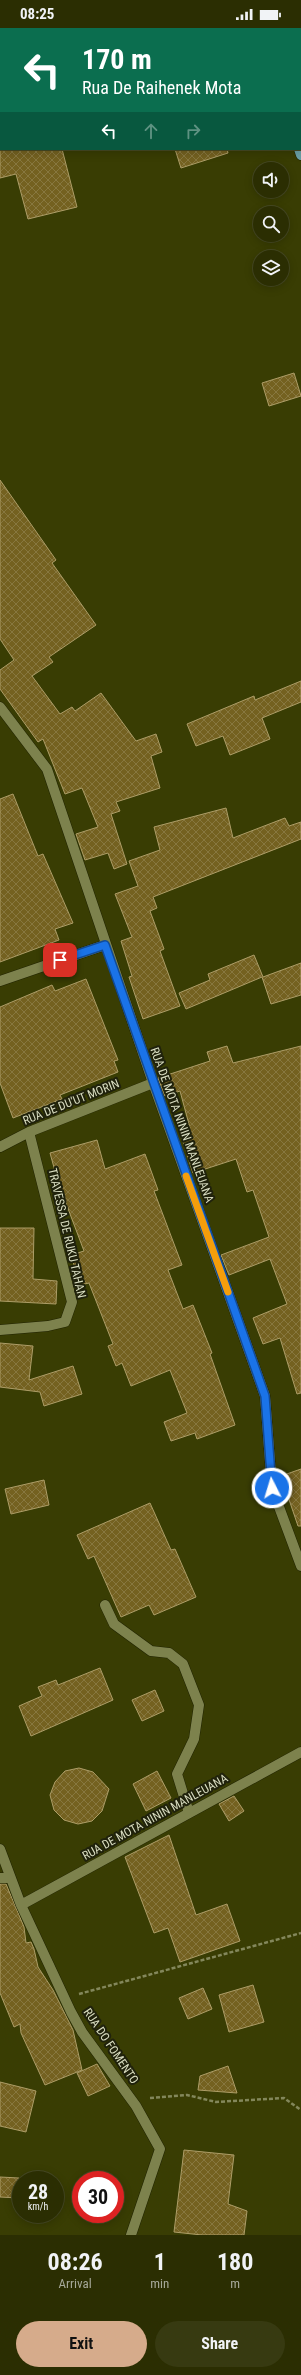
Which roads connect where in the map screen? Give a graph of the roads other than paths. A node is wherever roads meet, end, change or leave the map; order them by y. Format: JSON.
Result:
{"nodes":[{"id":1,"x":0,"y":707,"type":"edge"},
{"id":2,"x":105,"y":945,"type":"junction"},
{"id":3,"x":0,"y":981,"type":"edge"},
{"id":4,"x":153,"y":1083,"type":"junction"},
{"id":5,"x":30,"y":1132,"type":"junction"},
{"id":6,"x":0,"y":1147,"type":"edge"},
{"id":7,"x":0,"y":1330,"type":"edge"},
{"id":8,"x":301,"y":1566,"type":"edge"},
{"id":9,"x":105,"y":1606,"type":"dead end"},
{"id":10,"x":301,"y":1752,"type":"edge"},
{"id":11,"x":189,"y":1813,"type":"junction"},
{"id":12,"x":0,"y":1849,"type":"edge"},
{"id":13,"x":5,"y":1878,"type":"edge"},
{"id":14,"x":21,"y":1905,"type":"junction"},
{"id":15,"x":131,"y":2235,"type":"edge"}],
"edges":[{"from":1,"to":2,"type":"street","name":"RUA DE MOTA NININ MANLEUANA"},
{"from":2,"to":3,"type":"street"},
{"from":2,"to":4,"type":"street","name":"RUA DE MOTA NININ MANLEUANA"},
{"from":4,"to":5,"type":"street","name":"RUA DE DU’UT MORIN"},
{"from":4,"to":8,"type":"street","name":"RUA DE MOTA NININ MANLEUANA"},
{"from":5,"to":6,"type":"street","name":"RUA DE DU’UT MORIN"},
{"from":5,"to":7,"type":"street","name":"TRAVESSA DE RUKU TAHAN"},
{"from":9,"to":11,"type":"street"},
{"from":10,"to":11,"type":"street","name":"RUA DE MOTA NININ MANLEUANA"},
{"from":11,"to":14,"type":"street","name":"RUA DE MOTA NININ MANLEUANA"},
{"from":12,"to":13,"type":"street","name":"RUA DO FOMENTO"},
{"from":13,"to":14,"type":"street","name":"RUA DO FOMENTO"},
{"from":14,"to":15,"type":"street","name":"RUA DO FOMENTO"}]}
